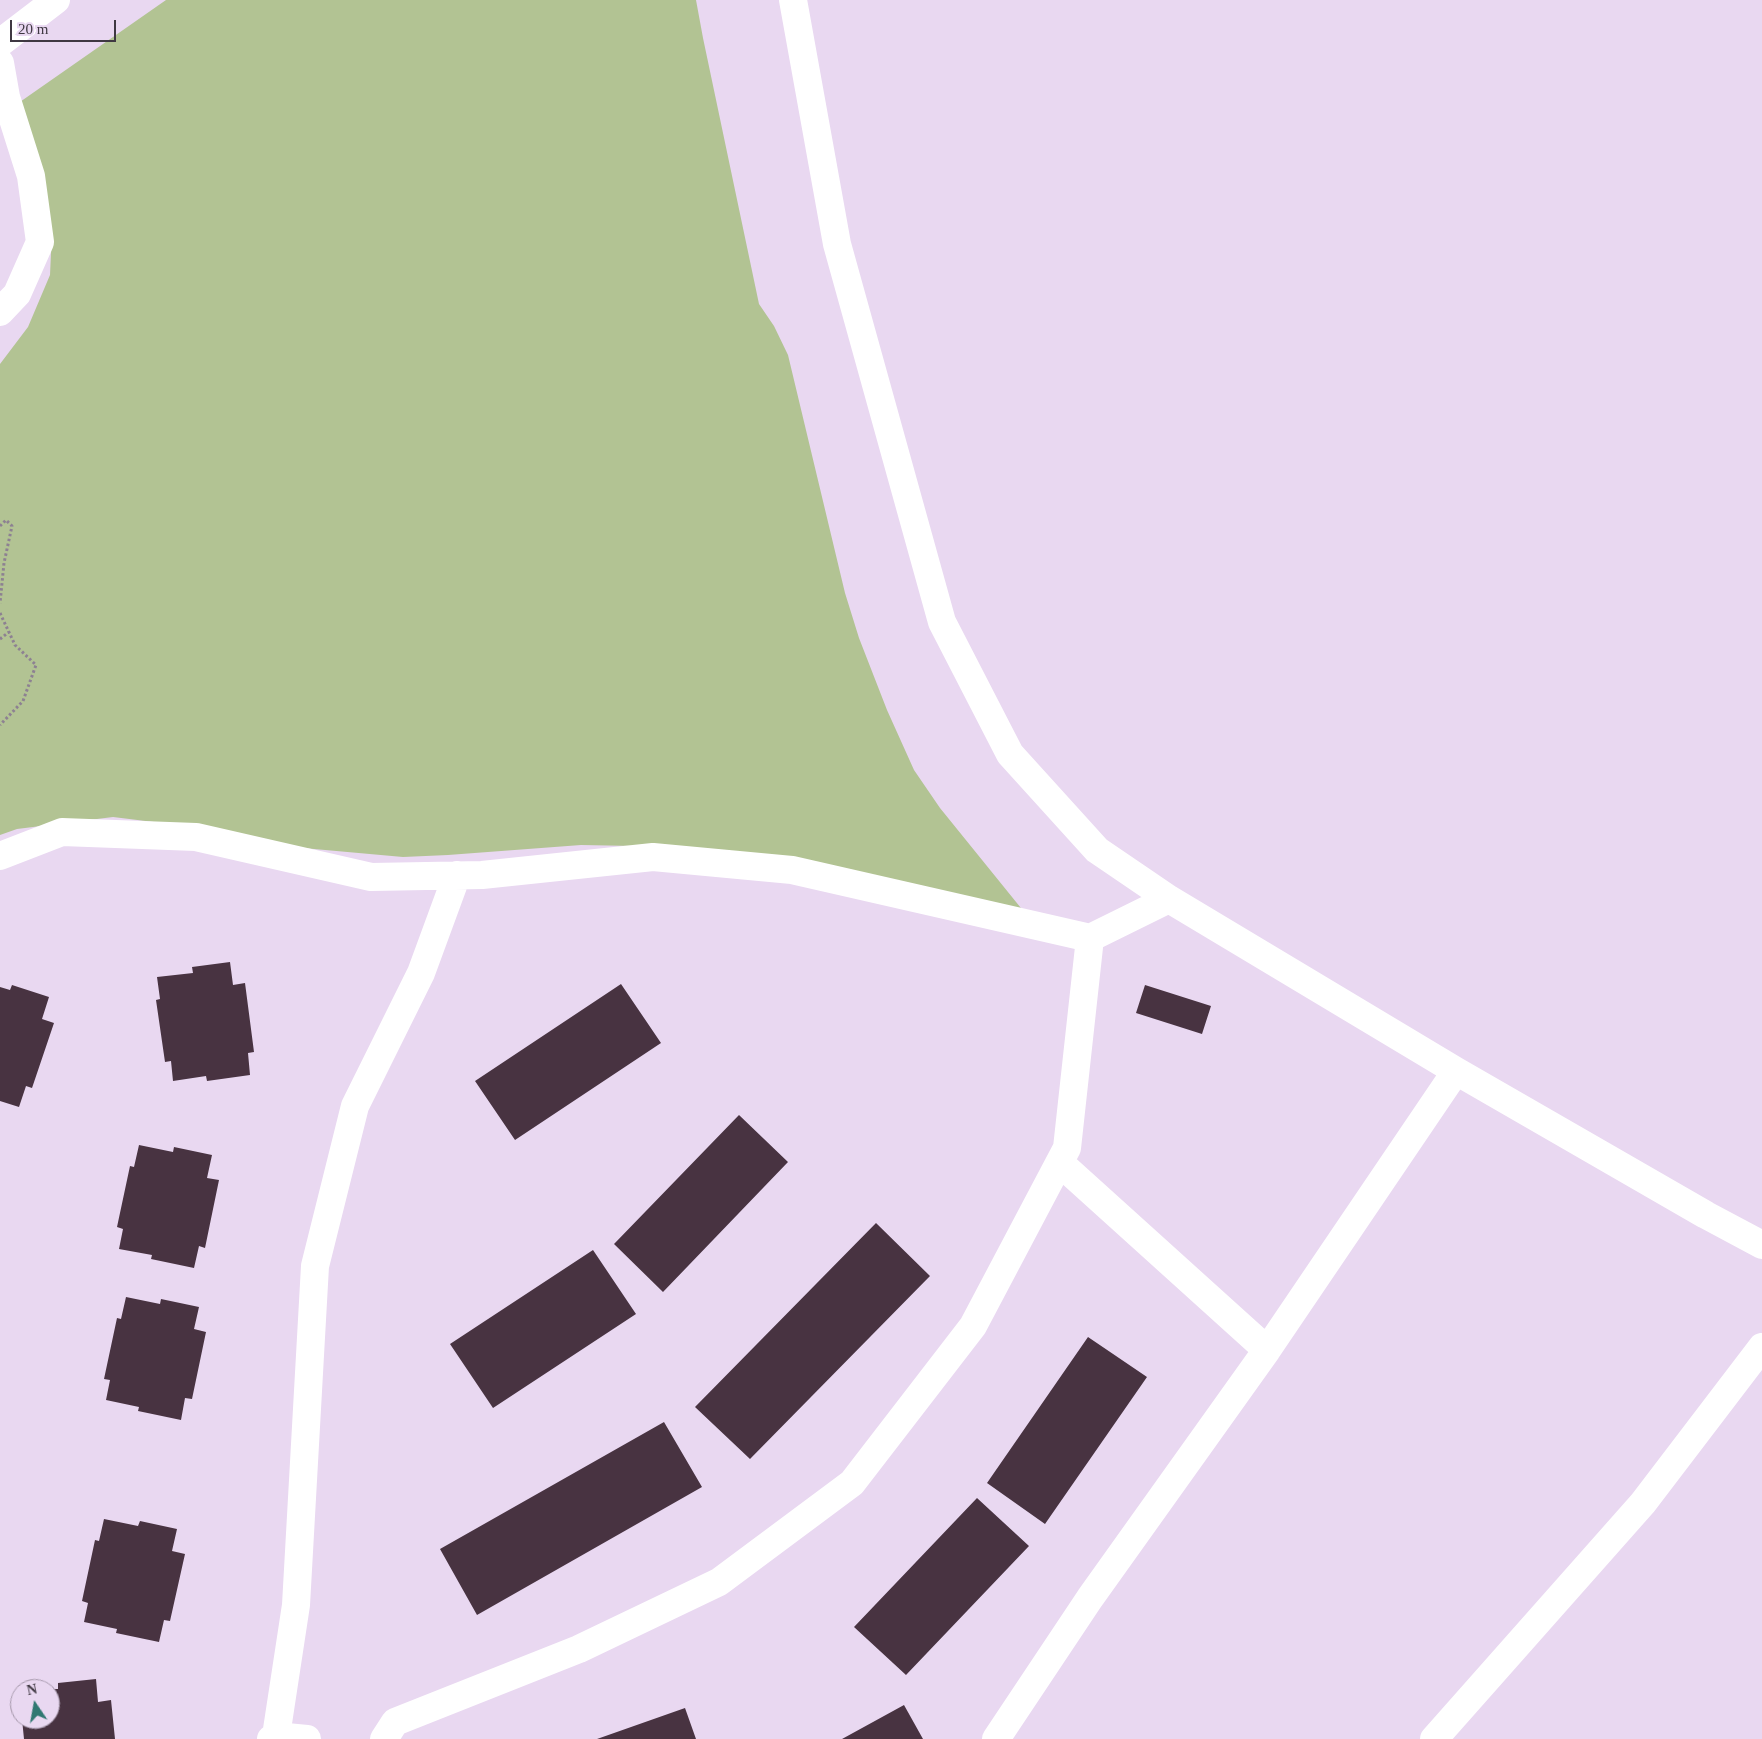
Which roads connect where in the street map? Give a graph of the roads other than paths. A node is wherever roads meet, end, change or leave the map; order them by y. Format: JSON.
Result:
{"nodes":[{"id":1,"x":56,"y":0,"type":"edge"},
{"id":2,"x":793,"y":0,"type":"edge"},
{"id":3,"x":0,"y":43,"type":"edge"},
{"id":4,"x":0,"y":63,"type":"edge"},
{"id":5,"x":0,"y":312,"type":"edge"},
{"id":6,"x":0,"y":856,"type":"edge"},
{"id":7,"x":457,"y":875,"type":"junction"},
{"id":8,"x":1169,"y":899,"type":"junction"},
{"id":9,"x":1090,"y":938,"type":"junction"},
{"id":10,"x":1456,"y":1070,"type":"junction"},
{"id":11,"x":1060,"y":1163,"type":"junction"},
{"id":12,"x":1762,"y":1245,"type":"edge"},
{"id":13,"x":1762,"y":1347,"type":"edge"},
{"id":14,"x":1267,"y":1350,"type":"junction"},
{"id":15,"x":273,"y":1737,"type":"edge"},
{"id":16,"x":307,"y":1739,"type":"edge"},
{"id":17,"x":384,"y":1739,"type":"edge"},
{"id":18,"x":996,"y":1739,"type":"edge"},
{"id":19,"x":1434,"y":1739,"type":"edge"}],
"edges":[{"from":1,"to":3,"type":"street"},
{"from":2,"to":8,"type":"street"},
{"from":4,"to":5,"type":"street"},
{"from":6,"to":7,"type":"street"},
{"from":7,"to":9,"type":"street"},
{"from":7,"to":15,"type":"street"},
{"from":8,"to":9,"type":"street"},
{"from":8,"to":10,"type":"street"},
{"from":9,"to":11,"type":"street"},
{"from":10,"to":12,"type":"street"},
{"from":10,"to":14,"type":"street"},
{"from":11,"to":14,"type":"street"},
{"from":11,"to":17,"type":"street"},
{"from":13,"to":19,"type":"street"},
{"from":14,"to":18,"type":"street"},
{"from":15,"to":16,"type":"street"}]}
